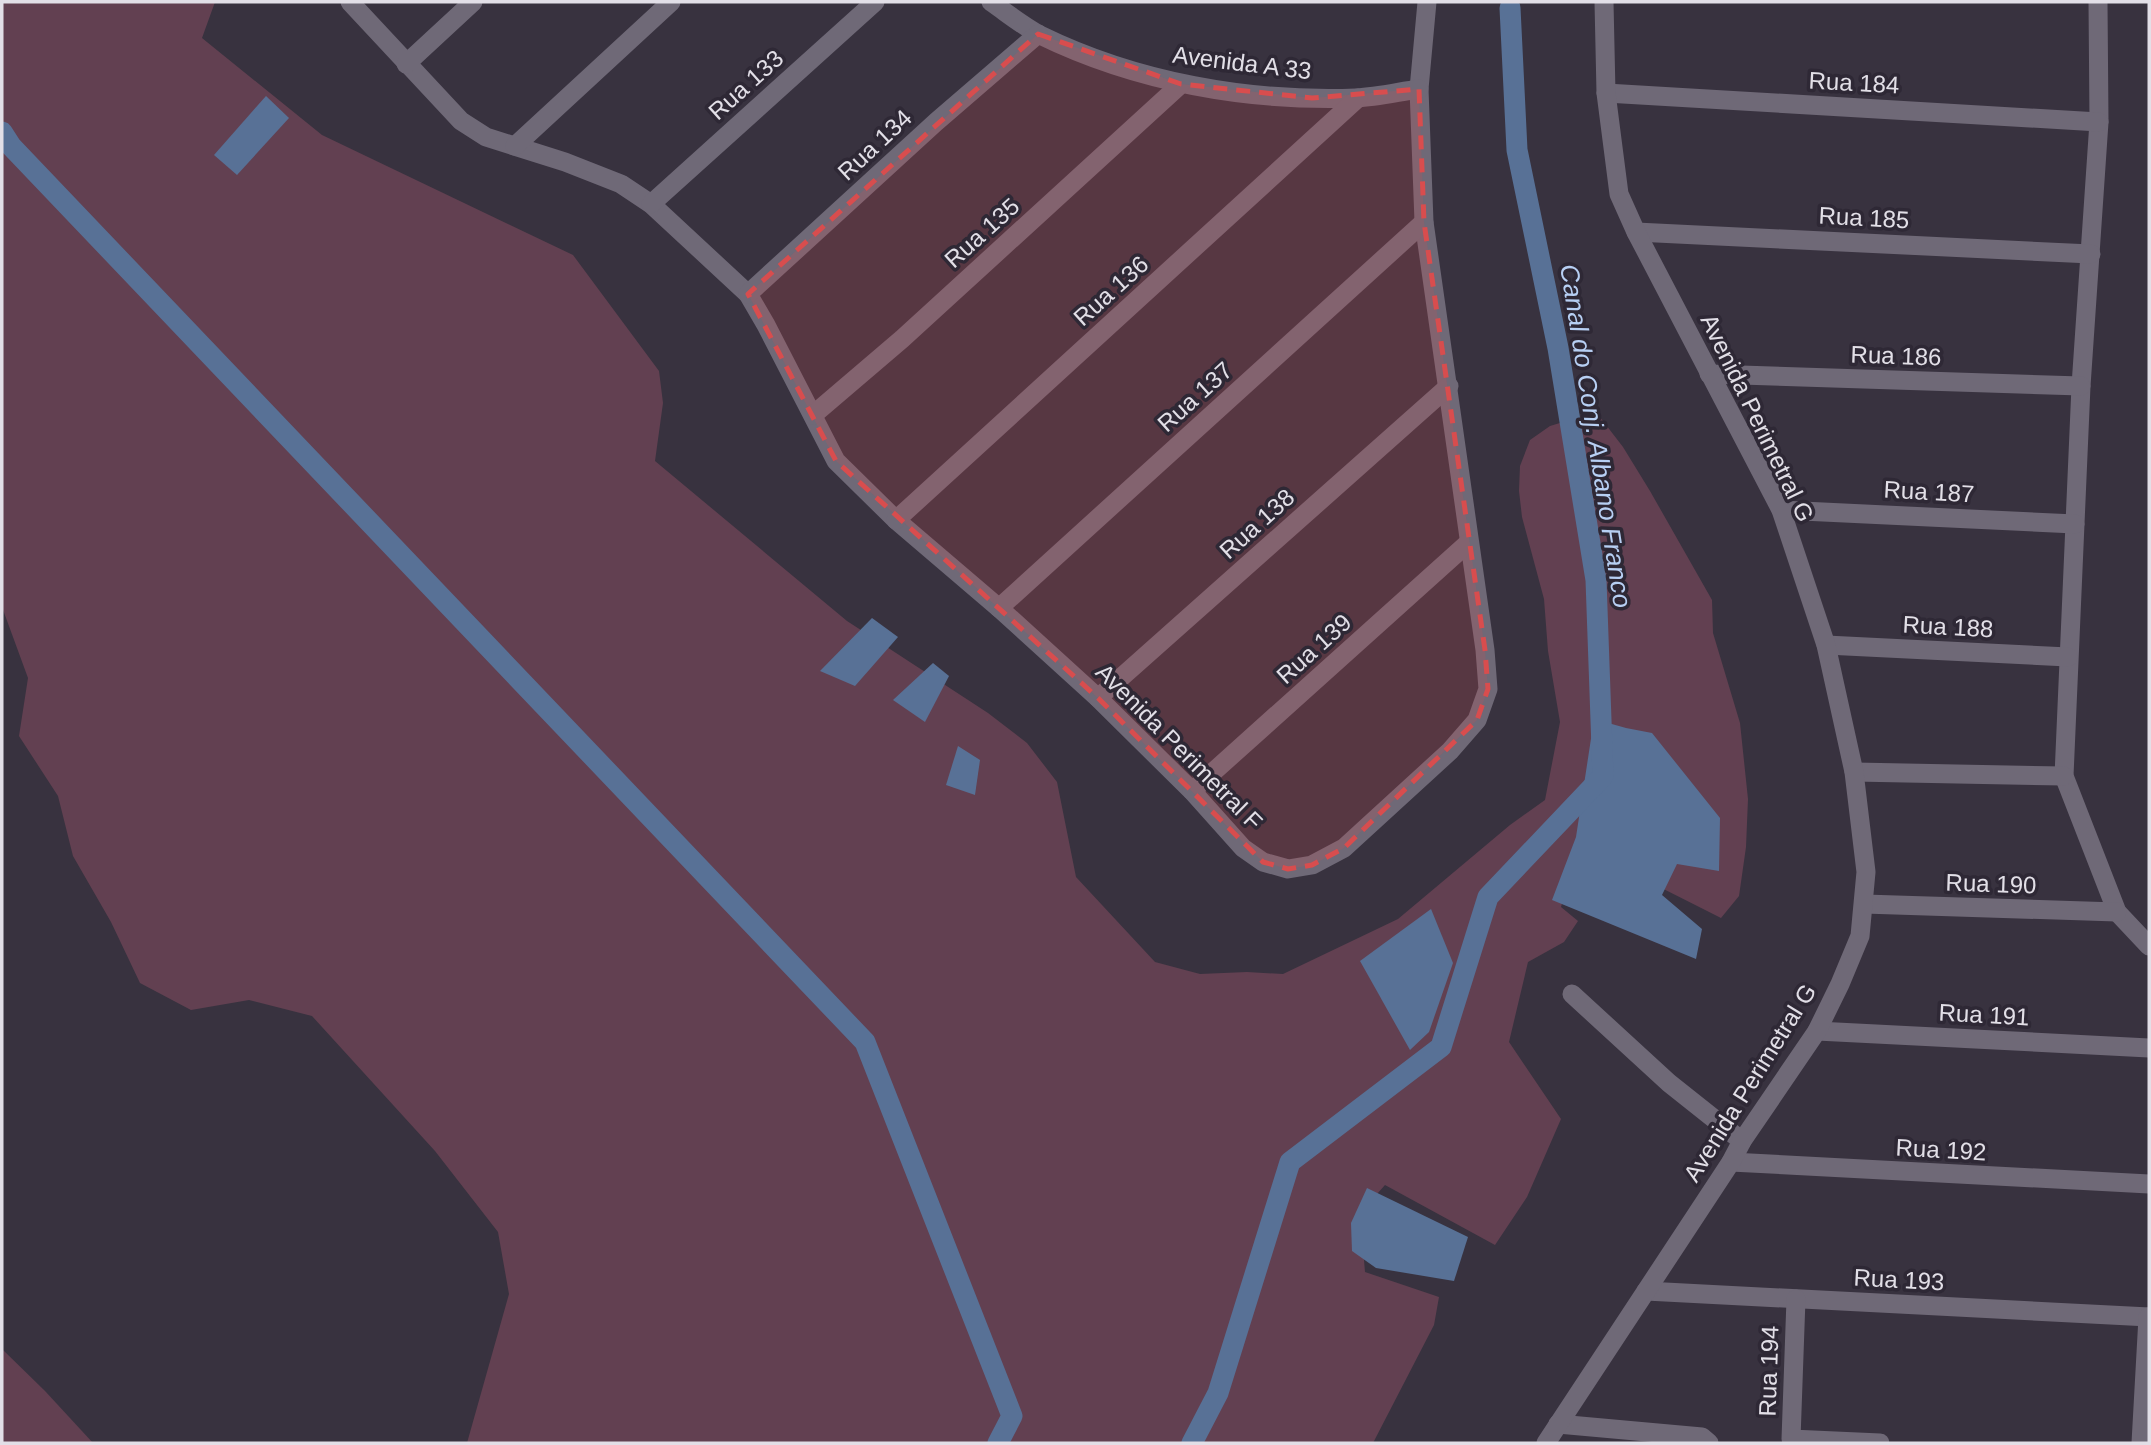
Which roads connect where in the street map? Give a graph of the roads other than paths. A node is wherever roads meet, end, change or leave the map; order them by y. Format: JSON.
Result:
{"nodes":[{"id":1,"x":350,"y":2,"type":"edge"},
{"id":2,"x":473,"y":2,"type":"edge"},
{"id":3,"x":671,"y":2,"type":"edge"},
{"id":4,"x":875,"y":2,"type":"edge"},
{"id":5,"x":991,"y":2,"type":"edge"},
{"id":6,"x":1427,"y":2,"type":"edge"},
{"id":7,"x":1604,"y":2,"type":"edge"},
{"id":8,"x":2098,"y":2,"type":"edge"},
{"id":9,"x":1038,"y":34,"type":"junction"},
{"id":10,"x":406,"y":64,"type":"junction"},
{"id":11,"x":1181,"y":85,"type":"junction"},
{"id":12,"x":1419,"y":89,"type":"junction"},
{"id":13,"x":1606,"y":93,"type":"junction"},
{"id":14,"x":1358,"y":98,"type":"junction"},
{"id":15,"x":2099,"y":122,"type":"junction"},
{"id":16,"x":515,"y":146,"type":"junction"},
{"id":17,"x":651,"y":204,"type":"junction"},
{"id":18,"x":1424,"y":222,"type":"junction"},
{"id":19,"x":1636,"y":232,"type":"junction"},
{"id":20,"x":2091,"y":254,"type":"junction"},
{"id":21,"x":748,"y":294,"type":"junction"},
{"id":22,"x":1709,"y":374,"type":"junction"},
{"id":23,"x":1448,"y":386,"type":"junction"},
{"id":24,"x":2081,"y":386,"type":"junction"},
{"id":25,"x":813,"y":415,"type":"junction"},
{"id":26,"x":1781,"y":510,"type":"junction"},
{"id":27,"x":896,"y":520,"type":"junction"},
{"id":28,"x":2076,"y":524,"type":"junction"},
{"id":29,"x":1468,"y":543,"type":"junction"},
{"id":30,"x":999,"y":608,"type":"junction"},
{"id":31,"x":1826,"y":645,"type":"junction"},
{"id":32,"x":2068,"y":657,"type":"junction"},
{"id":33,"x":1098,"y":698,"type":"junction"},
{"id":34,"x":1854,"y":772,"type":"junction"},
{"id":35,"x":2064,"y":776,"type":"junction"},
{"id":36,"x":1192,"y":791,"type":"junction"},
{"id":37,"x":1864,"y":904,"type":"junction"},
{"id":38,"x":2117,"y":912,"type":"junction"},
{"id":39,"x":2149,"y":946,"type":"edge"},
{"id":40,"x":1572,"y":994,"type":"dead end"},
{"id":41,"x":1817,"y":1031,"type":"junction"},
{"id":42,"x":2149,"y":1048,"type":"edge"},
{"id":43,"x":1742,"y":1141,"type":"junction"},
{"id":44,"x":1731,"y":1162,"type":"junction"},
{"id":45,"x":2149,"y":1184,"type":"edge"},
{"id":46,"x":1646,"y":1292,"type":"junction"},
{"id":47,"x":1796,"y":1299,"type":"junction"},
{"id":48,"x":2149,"y":1317,"type":"edge"},
{"id":49,"x":1558,"y":1424,"type":"junction"},
{"id":50,"x":1546,"y":1443,"type":"edge"},
{"id":51,"x":1709,"y":1443,"type":"edge"},
{"id":52,"x":1880,"y":1443,"type":"edge"},
{"id":53,"x":2141,"y":1443,"type":"edge"}],
"edges":[{"from":1,"to":10,"type":"street","name":"Avenida Perimetral F"},
{"from":2,"to":10,"type":"street"},
{"from":3,"to":16,"type":"street"},
{"from":4,"to":17,"type":"street","name":"Rua 133"},
{"from":5,"to":9,"type":"street","name":"Avenida A 33"},
{"from":6,"to":12,"type":"street","name":"Avenida Perimetral F"},
{"from":7,"to":13,"type":"street","name":"Avenida Perimetral G"},
{"from":8,"to":15,"type":"street"},
{"from":9,"to":11,"type":"street","name":"Avenida A 33"},
{"from":9,"to":21,"type":"street","name":"Rua 134"},
{"from":10,"to":16,"type":"street","name":"Avenida Perimetral F"},
{"from":11,"to":14,"type":"street","name":"Avenida A 33"},
{"from":11,"to":25,"type":"street","name":"Rua 135"},
{"from":12,"to":14,"type":"street","name":"Avenida A 33"},
{"from":12,"to":18,"type":"street","name":"Avenida Perimetral F"},
{"from":13,"to":15,"type":"street","name":"Rua 184"},
{"from":13,"to":19,"type":"street","name":"Avenida Perimetral G"},
{"from":14,"to":27,"type":"street","name":"Rua 136"},
{"from":15,"to":20,"type":"street"},
{"from":16,"to":17,"type":"street","name":"Avenida Perimetral F"},
{"from":17,"to":21,"type":"street","name":"Avenida Perimetral F"},
{"from":18,"to":23,"type":"street","name":"Avenida Perimetral F"},
{"from":18,"to":30,"type":"street","name":"Rua 137"},
{"from":19,"to":20,"type":"street","name":"Rua 185"},
{"from":19,"to":22,"type":"street","name":"Avenida Perimetral G"},
{"from":20,"to":24,"type":"street"},
{"from":21,"to":25,"type":"street","name":"Avenida Perimetral F"},
{"from":22,"to":24,"type":"street","name":"Rua 186"},
{"from":22,"to":26,"type":"street","name":"Avenida Perimetral G"},
{"from":23,"to":29,"type":"street","name":"Avenida Perimetral F"},
{"from":23,"to":33,"type":"street","name":"Rua 138"},
{"from":24,"to":28,"type":"street"},
{"from":25,"to":27,"type":"street","name":"Avenida Perimetral F"},
{"from":26,"to":28,"type":"street","name":"Rua 187"},
{"from":26,"to":31,"type":"street","name":"Avenida Perimetral G"},
{"from":27,"to":30,"type":"street","name":"Avenida Perimetral F"},
{"from":28,"to":32,"type":"street"},
{"from":29,"to":36,"type":"street","name":"Rua 139"},
{"from":29,"to":36,"type":"street","name":"Avenida Perimetral F"},
{"from":30,"to":33,"type":"street","name":"Avenida Perimetral F"},
{"from":31,"to":32,"type":"street","name":"Rua 188"},
{"from":31,"to":34,"type":"street","name":"Avenida Perimetral G"},
{"from":32,"to":35,"type":"street"},
{"from":33,"to":36,"type":"street","name":"Avenida Perimetral F"},
{"from":34,"to":35,"type":"street"},
{"from":34,"to":37,"type":"street","name":"Avenida Perimetral G"},
{"from":35,"to":38,"type":"street"},
{"from":37,"to":38,"type":"street","name":"Rua 190"},
{"from":37,"to":41,"type":"street","name":"Avenida Perimetral G"},
{"from":38,"to":39,"type":"street"},
{"from":40,"to":43,"type":"street"},
{"from":41,"to":42,"type":"street","name":"Rua 191"},
{"from":41,"to":43,"type":"street","name":"Avenida Perimetral G"},
{"from":43,"to":44,"type":"street","name":"Avenida Perimetral G"},
{"from":44,"to":45,"type":"street","name":"Rua 192"},
{"from":44,"to":46,"type":"street","name":"Avenida Perimetral G"},
{"from":46,"to":47,"type":"street","name":"Rua 193"},
{"from":46,"to":49,"type":"street","name":"Avenida Perimetral G"},
{"from":47,"to":48,"type":"street","name":"Rua 193"},
{"from":47,"to":52,"type":"street","name":"Rua 194"},
{"from":48,"to":53,"type":"street"},
{"from":49,"to":50,"type":"street","name":"Avenida Perimetral G"},
{"from":49,"to":51,"type":"street"}]}
